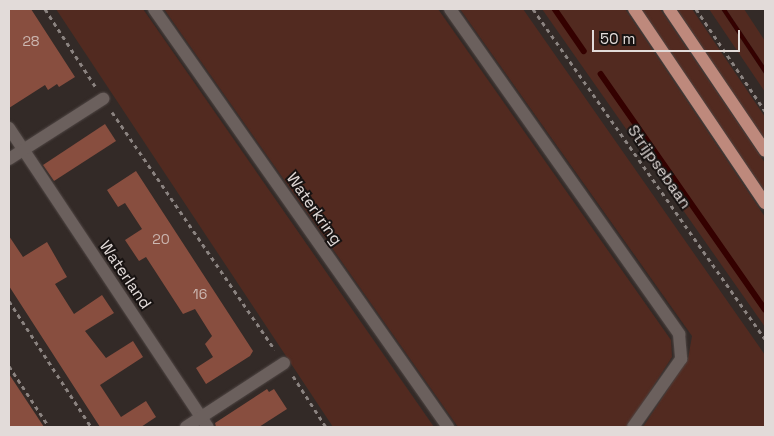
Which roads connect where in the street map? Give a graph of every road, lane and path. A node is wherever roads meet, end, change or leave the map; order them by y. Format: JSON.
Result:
{"nodes":[{"id":1,"x":45,"y":9,"type":"edge"},
{"id":2,"x":154,"y":9,"type":"edge"},
{"id":3,"x":450,"y":9,"type":"edge"},
{"id":4,"x":534,"y":9,"type":"edge"},
{"id":5,"x":634,"y":9,"type":"edge"},
{"id":6,"x":670,"y":9,"type":"edge"},
{"id":7,"x":696,"y":9,"type":"edge"},
{"id":8,"x":103,"y":99,"type":"junction"},
{"id":9,"x":765,"y":111,"type":"edge"},
{"id":10,"x":9,"y":128,"type":"edge"},
{"id":11,"x":23,"y":150,"type":"junction"},
{"id":12,"x":765,"y":151,"type":"edge"},
{"id":13,"x":9,"y":159,"type":"edge"},
{"id":14,"x":765,"y":203,"type":"edge"},
{"id":15,"x":9,"y":300,"type":"edge"},
{"id":16,"x":765,"y":339,"type":"edge"},
{"id":17,"x":284,"y":363,"type":"junction"},
{"id":18,"x":9,"y":366,"type":"edge"},
{"id":19,"x":204,"y":422,"type":"edge"},
{"id":20,"x":49,"y":427,"type":"edge"},
{"id":21,"x":91,"y":427,"type":"edge"},
{"id":22,"x":186,"y":427,"type":"edge"},
{"id":23,"x":326,"y":427,"type":"edge"},
{"id":24,"x":448,"y":427,"type":"edge"},
{"id":25,"x":633,"y":427,"type":"edge"}],
"edges":[{"from":1,"to":8,"type":"path"},
{"from":2,"to":24,"type":"street","name":"Waterkring"},
{"from":3,"to":25,"type":"street"},
{"from":4,"to":16,"type":"path","name":"Strijpsebaan"},
{"from":5,"to":14,"type":"main road"},
{"from":6,"to":12,"type":"main road"},
{"from":7,"to":9,"type":"path"},
{"from":8,"to":11,"type":"street"},
{"from":8,"to":17,"type":"path"},
{"from":10,"to":11,"type":"street","name":"Waterland"},
{"from":11,"to":13,"type":"street"},
{"from":11,"to":19,"type":"street","name":"Waterland"},
{"from":15,"to":21,"type":"path"},
{"from":17,"to":19,"type":"street"},
{"from":17,"to":23,"type":"path"},
{"from":18,"to":20,"type":"path"},
{"from":19,"to":22,"type":"street"}]}
